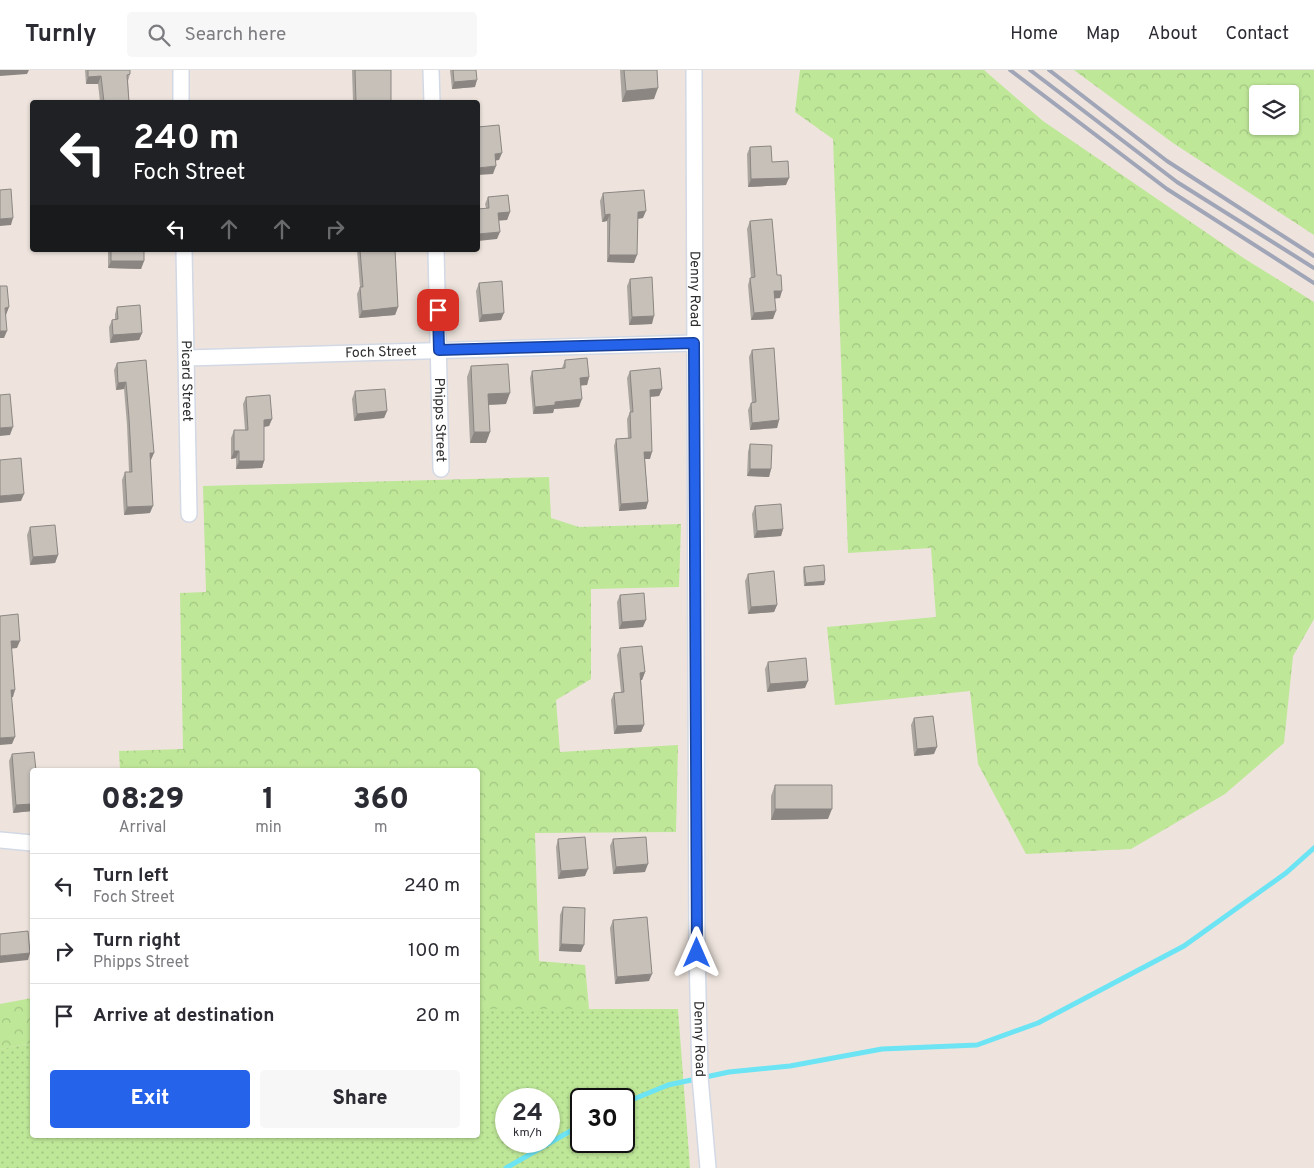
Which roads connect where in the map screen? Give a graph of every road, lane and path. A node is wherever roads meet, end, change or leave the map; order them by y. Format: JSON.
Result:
{"nodes":[{"id":1,"x":181,"y":70,"type":"edge"},
{"id":2,"x":431,"y":70,"type":"edge"},
{"id":3,"x":694,"y":70,"type":"edge"},
{"id":4,"x":181,"y":100,"type":"edge"},
{"id":5,"x":432,"y":100,"type":"edge"},
{"id":6,"x":184,"y":252,"type":"edge"},
{"id":7,"x":436,"y":252,"type":"edge"},
{"id":8,"x":694,"y":343,"type":"junction"},
{"id":9,"x":439,"y":350,"type":"junction"},
{"id":10,"x":187,"y":358,"type":"junction"},
{"id":11,"x":441,"y":469,"type":"dead end"},
{"id":12,"x":188,"y":514,"type":"dead end"},
{"id":13,"x":0,"y":840,"type":"edge"},
{"id":14,"x":30,"y":843,"type":"edge"},
{"id":15,"x":708,"y":1168,"type":"edge"}],
"edges":[{"from":1,"to":4,"type":"street"},
{"from":2,"to":5,"type":"street"},
{"from":3,"to":8,"type":"street","name":"Denny Road"},
{"from":6,"to":10,"type":"street","name":"Picard Street"},
{"from":7,"to":9,"type":"street","name":"Phipps Street"},
{"from":8,"to":9,"type":"street","name":"Foch Street"},
{"from":8,"to":15,"type":"street","name":"Denny Road"},
{"from":9,"to":10,"type":"street","name":"Foch Street"},
{"from":9,"to":11,"type":"street","name":"Phipps Street"},
{"from":10,"to":12,"type":"street","name":"Picard Street"},
{"from":13,"to":14,"type":"street"}]}
